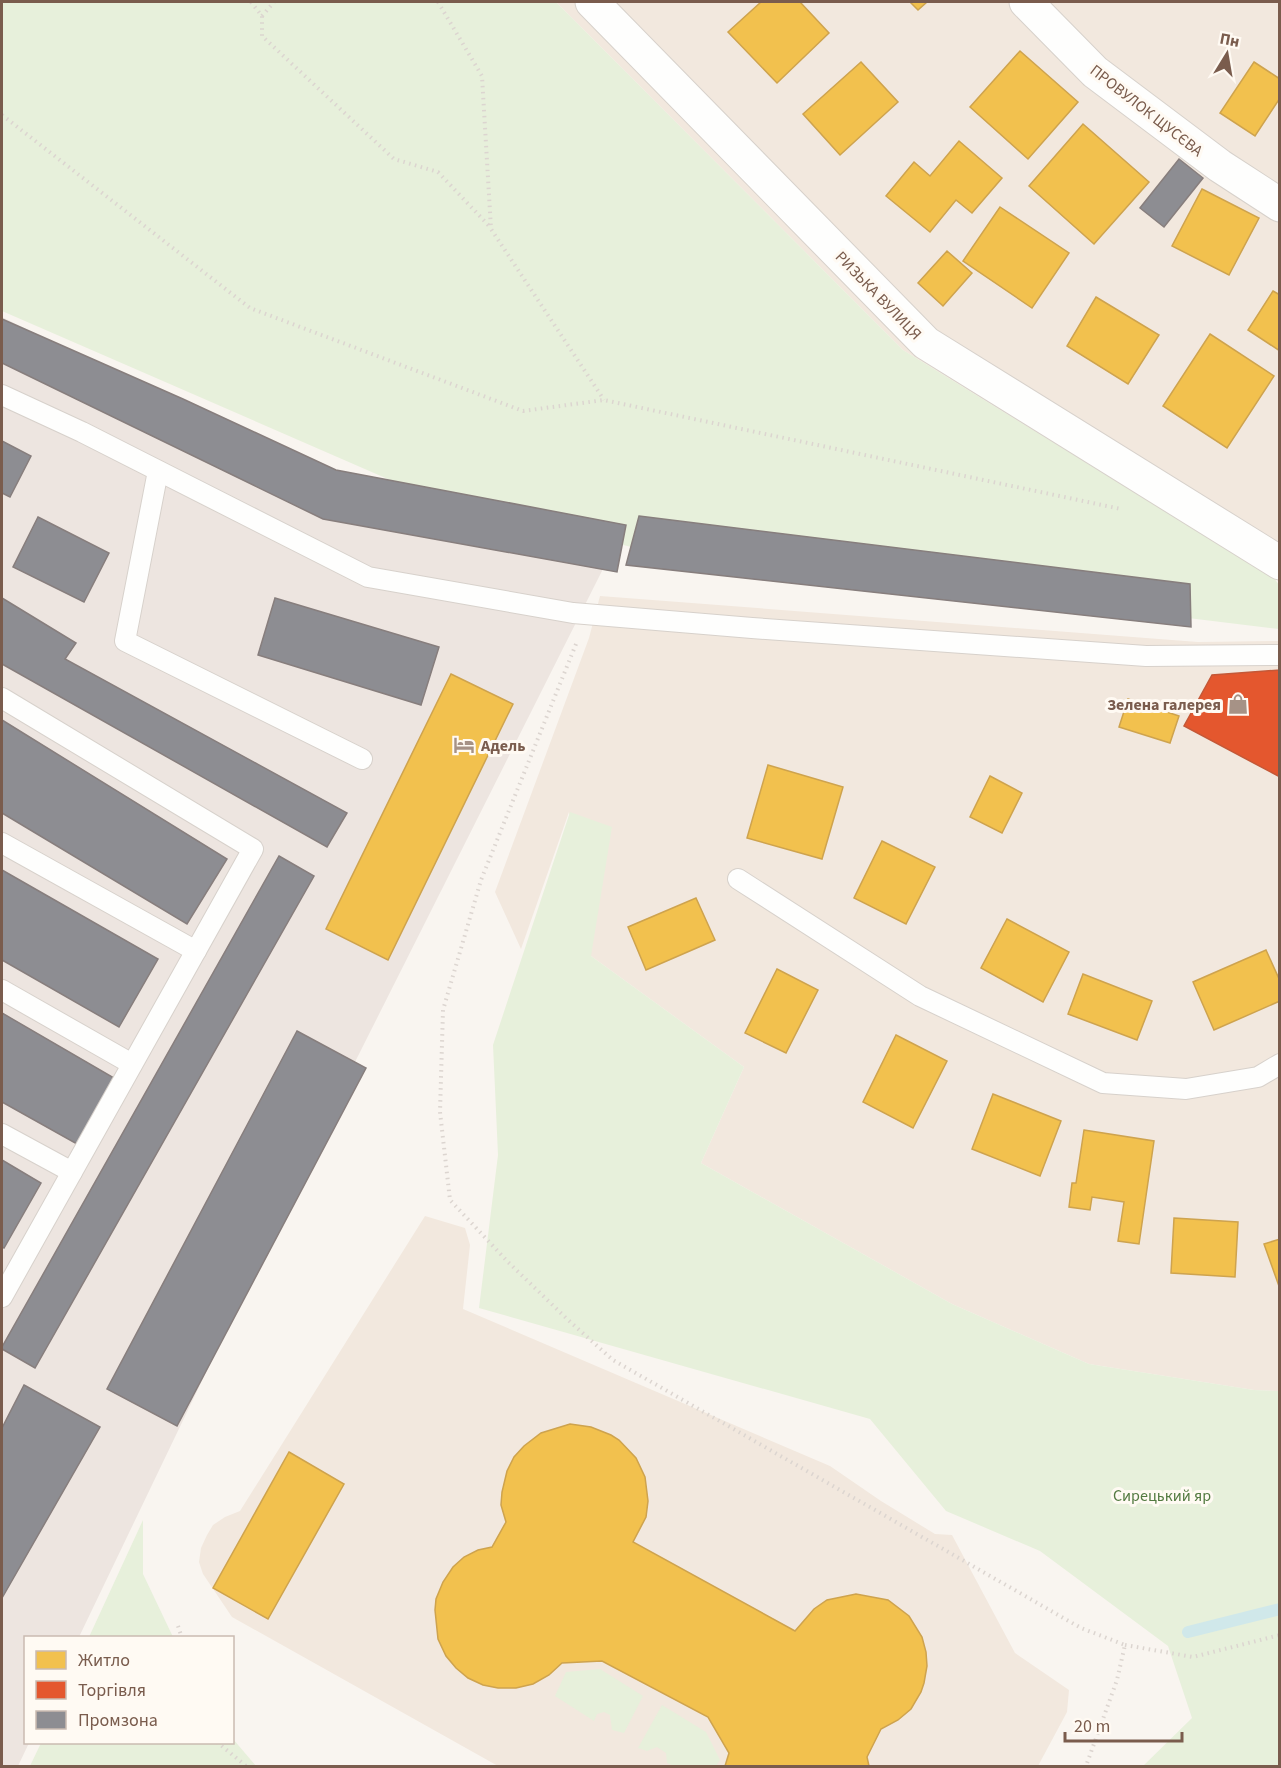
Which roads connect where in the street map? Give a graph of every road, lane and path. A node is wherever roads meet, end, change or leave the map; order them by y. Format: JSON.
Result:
{"nodes":[{"id":1,"x":251,"y":2,"type":"edge"},
{"id":2,"x":274,"y":2,"type":"edge"},
{"id":3,"x":438,"y":2,"type":"edge"},
{"id":4,"x":592,"y":2,"type":"edge"},
{"id":5,"x":1026,"y":2,"type":"edge"},
{"id":6,"x":262,"y":16,"type":"junction"},
{"id":7,"x":2,"y":115,"type":"edge"},
{"id":8,"x":1280,"y":206,"type":"edge"},
{"id":9,"x":491,"y":229,"type":"junction"},
{"id":10,"x":2,"y":395,"type":"edge"},
{"id":11,"x":604,"y":400,"type":"junction"},
{"id":12,"x":158,"y":471,"type":"junction"},
{"id":13,"x":1127,"y":511,"type":"dead end"},
{"id":14,"x":1280,"y":563,"type":"edge"},
{"id":15,"x":578,"y":640,"type":"dead end"},
{"id":16,"x":1280,"y":654,"type":"edge"},
{"id":17,"x":2,"y":698,"type":"edge"},
{"id":18,"x":362,"y":759,"type":"dead end"},
{"id":19,"x":2,"y":843,"type":"edge"},
{"id":20,"x":738,"y":879,"type":"dead end"},
{"id":21,"x":195,"y":951,"type":"junction"},
{"id":22,"x":2,"y":990,"type":"edge"},
{"id":23,"x":132,"y":1064,"type":"junction"},
{"id":24,"x":1280,"y":1064,"type":"edge"},
{"id":25,"x":2,"y":1134,"type":"edge"},
{"id":26,"x":72,"y":1172,"type":"junction"},
{"id":27,"x":3,"y":1291,"type":"edge"},
{"id":28,"x":178,"y":1626,"type":"dead end"},
{"id":29,"x":1280,"y":1635,"type":"edge"},
{"id":30,"x":181,"y":1636,"type":"edge"},
{"id":31,"x":1125,"y":1645,"type":"junction"},
{"id":32,"x":218,"y":1744,"type":"edge"},
{"id":33,"x":246,"y":1767,"type":"edge"},
{"id":34,"x":1086,"y":1767,"type":"edge"}],
"edges":[{"from":1,"to":6,"type":"path"},
{"from":2,"to":6,"type":"path"},
{"from":3,"to":9,"type":"path"},
{"from":4,"to":14,"type":"street","name":"РИЗЬКА ВУЛИЦЯ"},
{"from":5,"to":8,"type":"street","name":"ПРОВУЛОК ЩУСЄВА"},
{"from":6,"to":9,"type":"path"},
{"from":7,"to":11,"type":"path"},
{"from":9,"to":11,"type":"path"},
{"from":10,"to":12,"type":"lane"},
{"from":11,"to":13,"type":"path"},
{"from":12,"to":16,"type":"lane"},
{"from":12,"to":18,"type":"lane"},
{"from":15,"to":31,"type":"path"},
{"from":17,"to":21,"type":"lane"},
{"from":19,"to":21,"type":"lane"},
{"from":20,"to":24,"type":"lane"},
{"from":21,"to":23,"type":"lane"},
{"from":22,"to":23,"type":"lane"},
{"from":23,"to":26,"type":"lane"},
{"from":25,"to":26,"type":"lane"},
{"from":26,"to":27,"type":"lane"},
{"from":28,"to":30,"type":"path"},
{"from":29,"to":31,"type":"path"},
{"from":31,"to":34,"type":"path"},
{"from":32,"to":33,"type":"path"}]}
